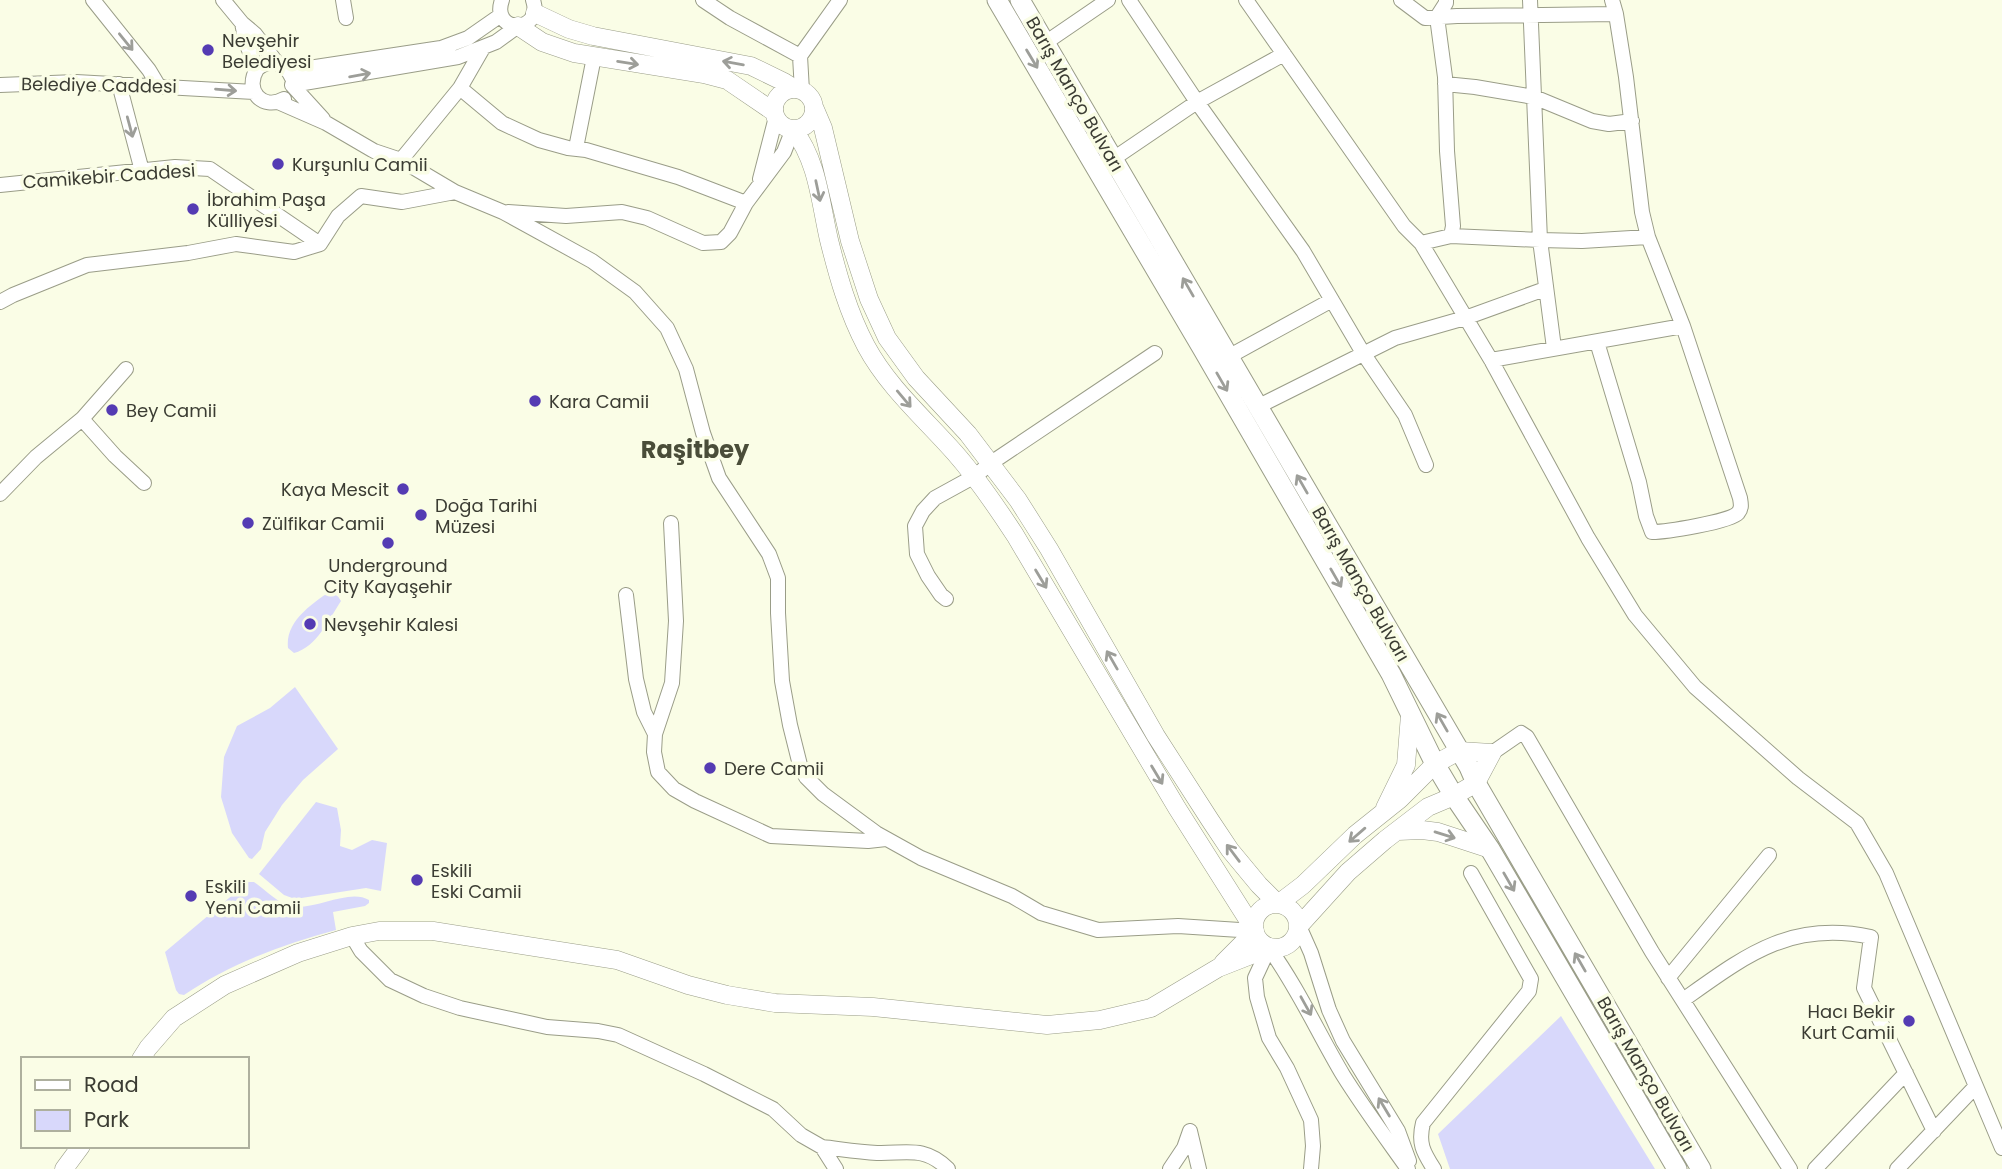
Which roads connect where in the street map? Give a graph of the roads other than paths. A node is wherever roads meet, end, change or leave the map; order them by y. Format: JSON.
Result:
{"nodes":[{"id":1,"x":93,"y":0,"type":"edge"},
{"id":2,"x":223,"y":0,"type":"edge"},
{"id":3,"x":342,"y":0,"type":"edge"},
{"id":4,"x":703,"y":0,"type":"edge"},
{"id":5,"x":840,"y":0,"type":"edge"},
{"id":6,"x":998,"y":0,"type":"edge"},
{"id":7,"x":1020,"y":0,"type":"edge"},
{"id":8,"x":1108,"y":0,"type":"edge"},
{"id":9,"x":1129,"y":0,"type":"edge"},
{"id":10,"x":1247,"y":0,"type":"edge"},
{"id":11,"x":1401,"y":0,"type":"edge"},
{"id":12,"x":1446,"y":0,"type":"edge"},
{"id":13,"x":498,"y":6,"type":"edge"},
{"id":14,"x":537,"y":6,"type":"edge"},
{"id":15,"x":1530,"y":7,"type":"edge"},
{"id":16,"x":1614,"y":7,"type":"edge"},
{"id":17,"x":346,"y":18,"type":"dead end"},
{"id":18,"x":1437,"y":18,"type":"junction"},
{"id":19,"x":242,"y":23,"type":"junction"},
{"id":20,"x":518,"y":26,"type":"junction"},
{"id":21,"x":1045,"y":43,"type":"junction"},
{"id":22,"x":483,"y":48,"type":"junction"},
{"id":23,"x":1284,"y":54,"type":"junction"},
{"id":24,"x":800,"y":56,"type":"junction"},
{"id":25,"x":594,"y":57,"type":"junction"},
{"id":26,"x":257,"y":69,"type":"junction"},
{"id":27,"x":286,"y":73,"type":"junction"},
{"id":28,"x":119,"y":84,"type":"junction"},
{"id":29,"x":0,"y":85,"type":"edge"},
{"id":30,"x":158,"y":85,"type":"junction"},
{"id":31,"x":1445,"y":85,"type":"junction"},
{"id":32,"x":460,"y":88,"type":"junction"},
{"id":33,"x":799,"y":90,"type":"junction"},
{"id":34,"x":254,"y":92,"type":"junction"},
{"id":35,"x":1534,"y":97,"type":"junction"},
{"id":36,"x":278,"y":102,"type":"junction"},
{"id":37,"x":1197,"y":102,"type":"junction"},
{"id":38,"x":814,"y":107,"type":"junction"},
{"id":39,"x":775,"y":114,"type":"junction"},
{"id":40,"x":1632,"y":121,"type":"junction"},
{"id":41,"x":326,"y":123,"type":"junction"},
{"id":42,"x":793,"y":129,"type":"junction"},
{"id":43,"x":576,"y":148,"type":"junction"},
{"id":44,"x":1113,"y":159,"type":"junction"},
{"id":45,"x":401,"y":160,"type":"junction"},
{"id":46,"x":142,"y":171,"type":"junction"},
{"id":47,"x":0,"y":185,"type":"edge"},
{"id":48,"x":758,"y":187,"type":"junction"},
{"id":49,"x":455,"y":192,"type":"junction"},
{"id":50,"x":746,"y":203,"type":"junction"},
{"id":51,"x":503,"y":212,"type":"junction"},
{"id":52,"x":1451,"y":236,"type":"junction"},
{"id":53,"x":1648,"y":237,"type":"junction"},
{"id":54,"x":1541,"y":240,"type":"junction"},
{"id":55,"x":1421,"y":243,"type":"junction"},
{"id":56,"x":320,"y":244,"type":"junction"},
{"id":57,"x":1545,"y":289,"type":"junction"},
{"id":58,"x":1332,"y":300,"type":"junction"},
{"id":59,"x":0,"y":302,"type":"edge"},
{"id":60,"x":1465,"y":318,"type":"junction"},
{"id":61,"x":1683,"y":326,"type":"junction"},
{"id":62,"x":1597,"y":342,"type":"junction"},
{"id":63,"x":1553,"y":348,"type":"junction"},
{"id":64,"x":1155,"y":353,"type":"dead end"},
{"id":65,"x":1363,"y":353,"type":"junction"},
{"id":66,"x":1228,"y":357,"type":"junction"},
{"id":67,"x":1491,"y":360,"type":"junction"},
{"id":68,"x":126,"y":369,"type":"dead end"},
{"id":69,"x":1257,"y":407,"type":"junction"},
{"id":70,"x":82,"y":419,"type":"junction"},
{"id":71,"x":991,"y":463,"type":"junction"},
{"id":72,"x":1426,"y":466,"type":"dead end"},
{"id":73,"x":975,"y":476,"type":"junction"},
{"id":74,"x":144,"y":484,"type":"dead end"},
{"id":75,"x":0,"y":494,"type":"edge"},
{"id":76,"x":671,"y":523,"type":"dead end"},
{"id":77,"x":626,"y":595,"type":"dead end"},
{"id":78,"x":946,"y":599,"type":"dead end"},
{"id":79,"x":1410,"y":715,"type":"junction"},
{"id":80,"x":655,"y":734,"type":"junction"},
{"id":81,"x":1459,"y":751,"type":"junction"},
{"id":82,"x":1492,"y":753,"type":"junction"},
{"id":83,"x":1435,"y":764,"type":"junction"},
{"id":84,"x":1476,"y":783,"type":"junction"},
{"id":85,"x":1454,"y":796,"type":"junction"},
{"id":86,"x":1383,"y":812,"type":"junction"},
{"id":87,"x":1398,"y":831,"type":"junction"},
{"id":88,"x":886,"y":839,"type":"junction"},
{"id":89,"x":1490,"y":849,"type":"junction"},
{"id":90,"x":1769,"y":855,"type":"dead end"},
{"id":91,"x":1471,"y":873,"type":"dead end"},
{"id":92,"x":1278,"y":904,"type":"junction"},
{"id":93,"x":1299,"y":926,"type":"junction"},
{"id":94,"x":1255,"y":931,"type":"junction"},
{"id":95,"x":352,"y":936,"type":"junction"},
{"id":96,"x":1269,"y":948,"type":"junction"},
{"id":97,"x":1218,"y":968,"type":"junction"},
{"id":98,"x":1668,"y":978,"type":"junction"},
{"id":99,"x":1683,"y":1000,"type":"junction"},
{"id":100,"x":142,"y":1057,"type":"edge"},
{"id":101,"x":1906,"y":1073,"type":"junction"},
{"id":102,"x":1975,"y":1087,"type":"junction"},
{"id":103,"x":1934,"y":1131,"type":"junction"},
{"id":104,"x":822,"y":1147,"type":"junction"},
{"id":105,"x":80,"y":1148,"type":"edge"},
{"id":106,"x":2002,"y":1148,"type":"edge"},
{"id":107,"x":1432,"y":1168,"type":"edge"},
{"id":108,"x":64,"y":1169,"type":"edge"},
{"id":109,"x":836,"y":1169,"type":"edge"},
{"id":110,"x":948,"y":1169,"type":"edge"},
{"id":111,"x":1170,"y":1169,"type":"edge"},
{"id":112,"x":1199,"y":1169,"type":"edge"},
{"id":113,"x":1311,"y":1169,"type":"edge"},
{"id":114,"x":1410,"y":1169,"type":"edge"},
{"id":115,"x":1677,"y":1169,"type":"edge"},
{"id":116,"x":1701,"y":1169,"type":"edge"},
{"id":117,"x":1790,"y":1169,"type":"edge"},
{"id":118,"x":1815,"y":1169,"type":"edge"},
{"id":119,"x":1897,"y":1169,"type":"edge"}],
"edges":[{"from":1,"to":30,"type":"street","one_way":true},
{"from":2,"to":19,"type":"street"},
{"from":3,"to":17,"type":"street"},
{"from":4,"to":24,"type":"street"},
{"from":5,"to":24,"type":"street"},
{"from":6,"to":79,"type":"highway","name":"Barış Manço Bulvarı","one_way":true},
{"from":7,"to":21,"type":"highway","name":"Barış Manço Bulvarı"},
{"from":8,"to":21,"type":"street"},
{"from":9,"to":37,"type":"street"},
{"from":10,"to":23,"type":"street"},
{"from":11,"to":18,"type":"street"},
{"from":12,"to":18,"type":"street"},
{"from":13,"to":20,"type":"street"},
{"from":13,"to":27,"type":"street"},
{"from":14,"to":20,"type":"street"},
{"from":33,"to":14,"type":"main road","one_way":true},
{"from":15,"to":16,"type":"street"},
{"from":15,"to":18,"type":"street"},
{"from":15,"to":35,"type":"street"},
{"from":16,"to":40,"type":"street"},
{"from":18,"to":31,"type":"street"},
{"from":19,"to":26,"type":"street"},
{"from":19,"to":27,"type":"street"},
{"from":20,"to":22,"type":"street"},
{"from":20,"to":25,"type":"main road"},
{"from":21,"to":44,"type":"highway","name":"Barış Manço Bulvarı"},
{"from":27,"to":22,"type":"street","one_way":true},
{"from":22,"to":32,"type":"street"},
{"from":23,"to":37,"type":"street"},
{"from":23,"to":55,"type":"street"},
{"from":24,"to":33,"type":"street"},
{"from":25,"to":39,"type":"main road","one_way":true},
{"from":25,"to":43,"type":"street"},
{"from":26,"to":27,"type":"street"},
{"from":26,"to":34,"type":"street"},
{"from":27,"to":36,"type":"street"},
{"from":27,"to":41,"type":"street"},
{"from":28,"to":29,"type":"street","name":"Belediye Caddesi"},
{"from":28,"to":30,"type":"street","name":"Belediye Caddesi"},
{"from":28,"to":46,"type":"street","one_way":true},
{"from":30,"to":34,"type":"street","name":"Belediye Caddesi","one_way":true},
{"from":31,"to":35,"type":"street"},
{"from":31,"to":52,"type":"street"},
{"from":32,"to":43,"type":"street"},
{"from":32,"to":45,"type":"street"},
{"from":33,"to":38,"type":"main road"},
{"from":33,"to":39,"type":"main road"},
{"from":34,"to":36,"type":"street"},
{"from":35,"to":40,"type":"street"},
{"from":35,"to":54,"type":"street"},
{"from":36,"to":41,"type":"street"},
{"from":37,"to":44,"type":"street"},
{"from":37,"to":58,"type":"street"},
{"from":38,"to":42,"type":"main road"},
{"from":38,"to":71,"type":"main road"},
{"from":39,"to":42,"type":"main road"},
{"from":39,"to":48,"type":"street"},
{"from":40,"to":53,"type":"street"},
{"from":41,"to":45,"type":"street"},
{"from":42,"to":48,"type":"street"},
{"from":42,"to":73,"type":"main road","one_way":true},
{"from":43,"to":50,"type":"street"},
{"from":66,"to":44,"type":"highway","name":"Barış Manço Bulvarı","one_way":true},
{"from":45,"to":49,"type":"street"},
{"from":46,"to":47,"type":"street","name":"Camikebir Caddesi"},
{"from":46,"to":56,"type":"street","name":"Camikebir Caddesi"},
{"from":48,"to":50,"type":"street"},
{"from":49,"to":51,"type":"street"},
{"from":49,"to":56,"type":"street"},
{"from":50,"to":51,"type":"street"},
{"from":51,"to":88,"type":"street"},
{"from":52,"to":54,"type":"street"},
{"from":52,"to":55,"type":"street"},
{"from":53,"to":54,"type":"street"},
{"from":53,"to":61,"type":"street"},
{"from":54,"to":57,"type":"street"},
{"from":55,"to":60,"type":"street"},
{"from":56,"to":59,"type":"street"},
{"from":57,"to":60,"type":"street"},
{"from":57,"to":63,"type":"street"},
{"from":58,"to":65,"type":"street"},
{"from":58,"to":66,"type":"street"},
{"from":60,"to":65,"type":"street"},
{"from":60,"to":67,"type":"street"},
{"from":61,"to":62,"type":"street"},
{"from":61,"to":62,"type":"street"},
{"from":62,"to":63,"type":"street"},
{"from":63,"to":67,"type":"street"},
{"from":64,"to":71,"type":"street"},
{"from":65,"to":69,"type":"street"},
{"from":65,"to":72,"type":"street"},
{"from":66,"to":69,"type":"highway","name":"Barış Manço Bulvarı"},
{"from":67,"to":102,"type":"street"},
{"from":68,"to":70,"type":"street"},
{"from":81,"to":69,"type":"highway","name":"Barış Manço Bulvarı","one_way":true},
{"from":70,"to":74,"type":"street"},
{"from":70,"to":75,"type":"street"},
{"from":71,"to":73,"type":"street"},
{"from":92,"to":71,"type":"main road","one_way":true},
{"from":73,"to":78,"type":"street"},
{"from":73,"to":94,"type":"main road","one_way":true},
{"from":76,"to":80,"type":"street"},
{"from":77,"to":80,"type":"street"},
{"from":79,"to":83,"type":"highway","name":"Barış Manço Bulvarı"},
{"from":79,"to":86,"type":"main road"},
{"from":80,"to":88,"type":"street"},
{"from":81,"to":82,"type":"main road"},
{"from":81,"to":83,"type":"main road"},
{"from":81,"to":84,"type":"highway","name":"Barış Manço Bulvarı"},
{"from":82,"to":84,"type":"main road"},
{"from":82,"to":98,"type":"street"},
{"from":83,"to":85,"type":"highway","name":"Barış Manço Bulvarı"},
{"from":83,"to":86,"type":"main road"},
{"from":84,"to":85,"type":"main road"},
{"from":116,"to":84,"type":"highway","name":"Barış Manço Bulvarı","one_way":true},
{"from":85,"to":87,"type":"main road"},
{"from":85,"to":89,"type":"highway","name":"Barış Manço Bulvarı"},
{"from":86,"to":92,"type":"main road","one_way":true},
{"from":87,"to":89,"type":"main road","one_way":true},
{"from":87,"to":93,"type":"main road"},
{"from":88,"to":94,"type":"street"},
{"from":89,"to":115,"type":"highway","name":"Barış Manço Bulvarı","one_way":true},
{"from":90,"to":98,"type":"street"},
{"from":91,"to":107,"type":"street"},
{"from":92,"to":93,"type":"main road"},
{"from":92,"to":94,"type":"main road"},
{"from":93,"to":96,"type":"main road"},
{"from":114,"to":93,"type":"street","one_way":true},
{"from":94,"to":96,"type":"main road"},
{"from":94,"to":97,"type":"main road"},
{"from":95,"to":97,"type":"main road"},
{"from":95,"to":100,"type":"main road"},
{"from":95,"to":104,"type":"street"},
{"from":96,"to":97,"type":"main road"},
{"from":96,"to":113,"type":"street"},
{"from":96,"to":114,"type":"street","one_way":true},
{"from":98,"to":99,"type":"street"},
{"from":99,"to":101,"type":"street"},
{"from":99,"to":117,"type":"street"},
{"from":101,"to":103,"type":"street"},
{"from":101,"to":118,"type":"street"},
{"from":102,"to":103,"type":"street"},
{"from":102,"to":106,"type":"street"},
{"from":103,"to":119,"type":"street"},
{"from":104,"to":109,"type":"street"},
{"from":104,"to":110,"type":"street"},
{"from":105,"to":108,"type":"main road"},
{"from":111,"to":112,"type":"street"}]}
